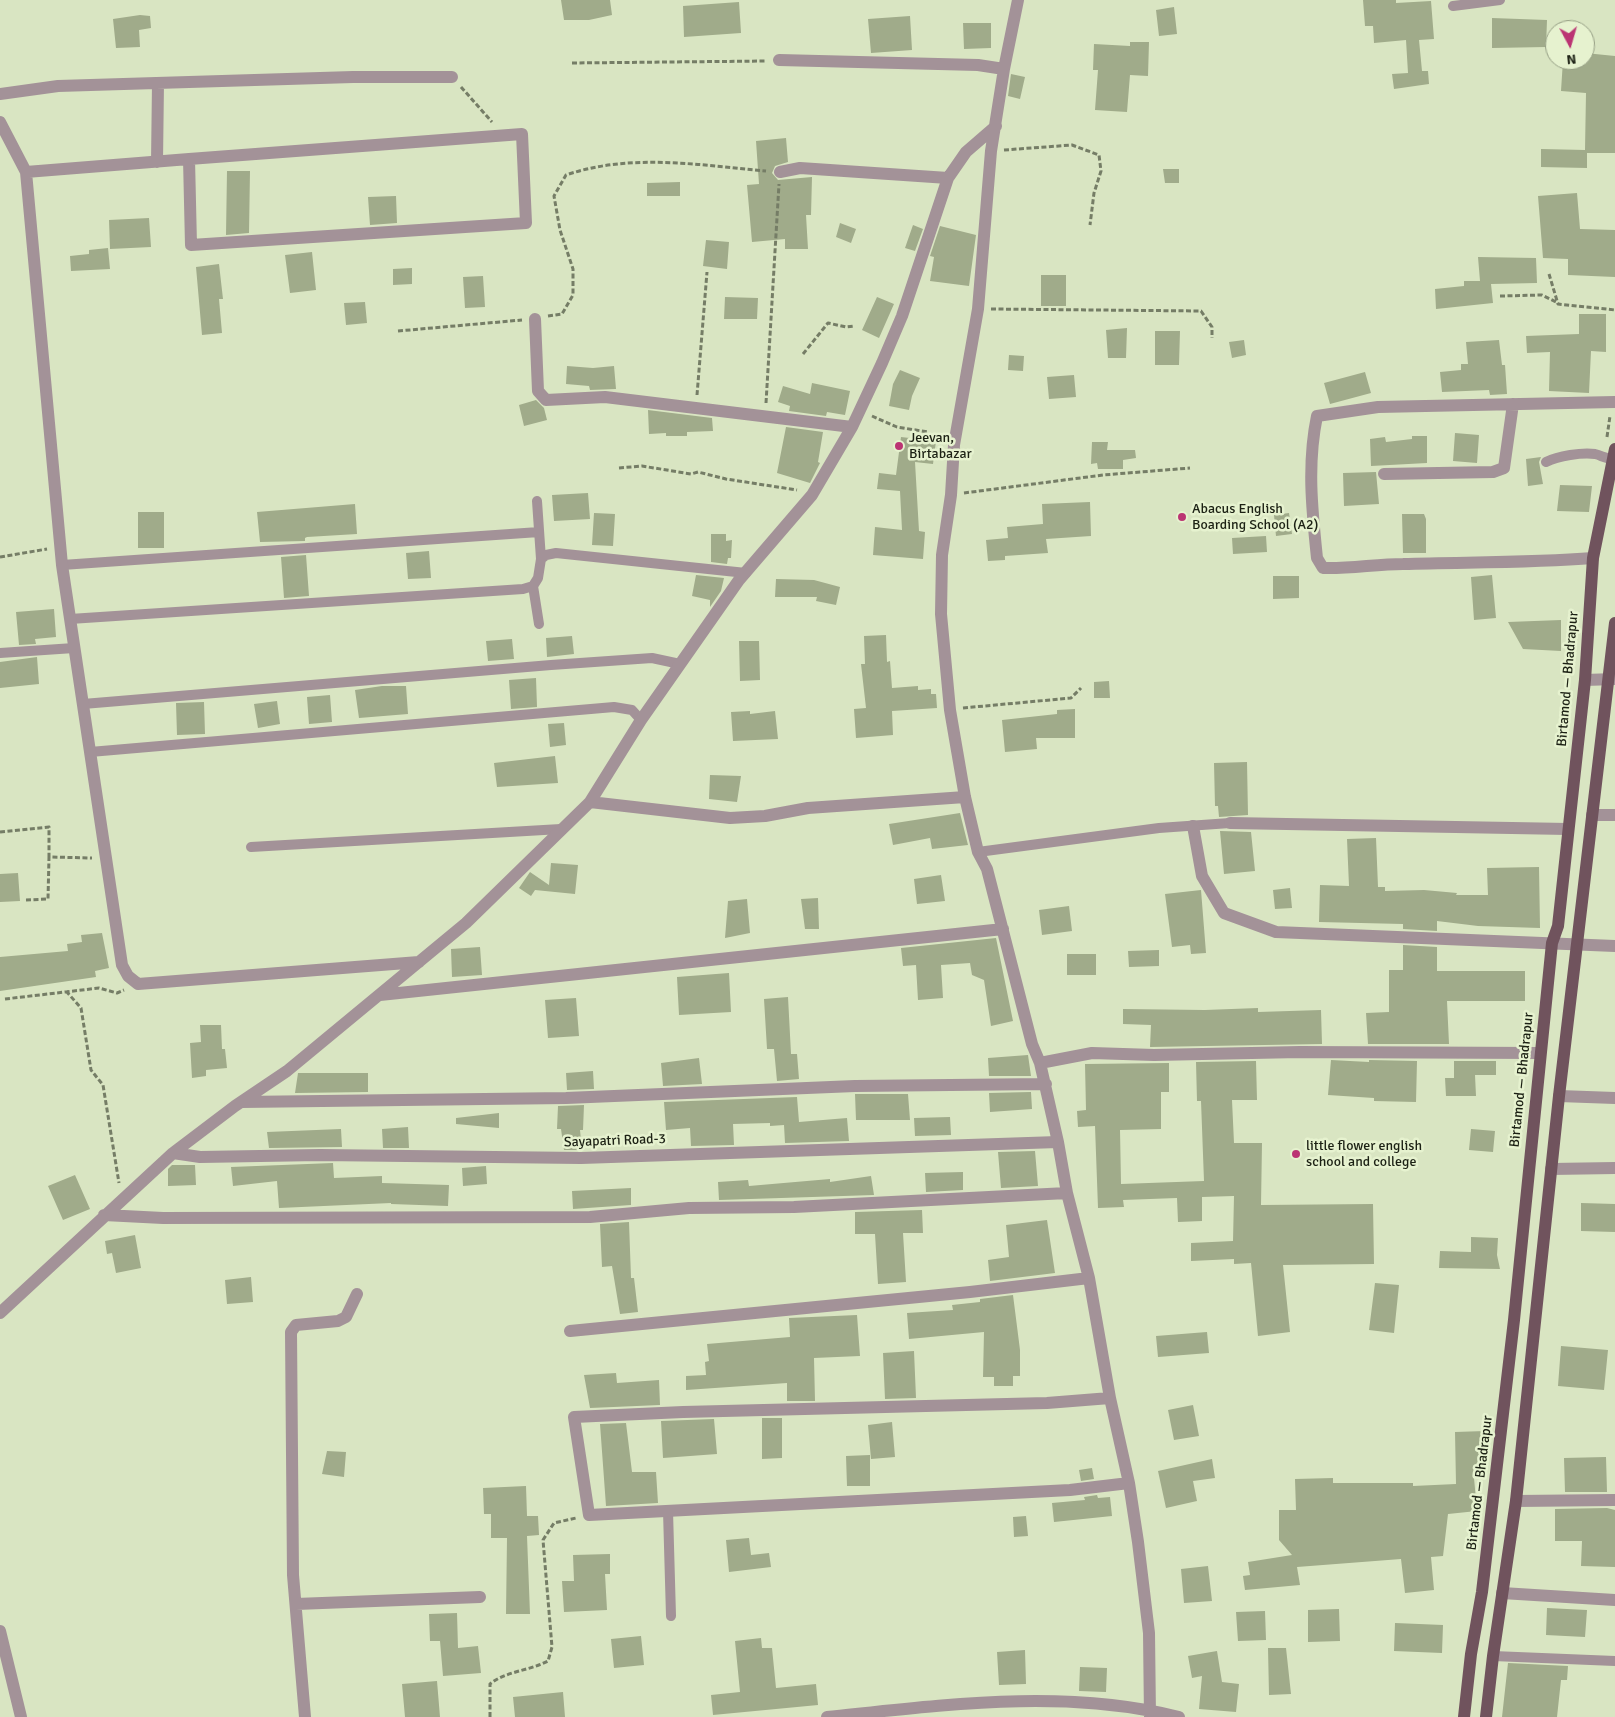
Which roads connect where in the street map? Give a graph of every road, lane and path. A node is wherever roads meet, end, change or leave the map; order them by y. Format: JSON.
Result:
{"nodes":[{"id":1,"x":1018,"y":0,"type":"edge"},
{"id":2,"x":1500,"y":0,"type":"edge"},
{"id":3,"x":1453,"y":6,"type":"dead end"},
{"id":4,"x":779,"y":60,"type":"joint"},
{"id":5,"x":572,"y":63,"type":"dead end"},
{"id":6,"x":1004,"y":69,"type":"junction"},
{"id":7,"x":452,"y":76,"type":"joint"},
{"id":8,"x":158,"y":83,"type":"junction"},
{"id":9,"x":0,"y":94,"type":"edge"},
{"id":10,"x":0,"y":122,"type":"edge"},
{"id":11,"x":996,"y":126,"type":"junction"},
{"id":12,"x":504,"y":135,"type":"junction"},
{"id":13,"x":991,"y":151,"type":"junction"},
{"id":14,"x":189,"y":159,"type":"junction"},
{"id":15,"x":157,"y":162,"type":"junction"},
{"id":16,"x":26,"y":172,"type":"junction"},
{"id":17,"x":780,"y":172,"type":"junction"},
{"id":18,"x":948,"y":178,"type":"junction"},
{"id":19,"x":1090,"y":225,"type":"dead end"},
{"id":20,"x":707,"y":272,"type":"dead end"},
{"id":21,"x":1549,"y":274,"type":"dead end"},
{"id":22,"x":1500,"y":296,"type":"dead end"},
{"id":23,"x":1558,"y":304,"type":"junction"},
{"id":24,"x":978,"y":309,"type":"junction"},
{"id":25,"x":1615,"y":310,"type":"edge"},
{"id":26,"x":535,"y":319,"type":"junction"},
{"id":27,"x":854,"y":326,"type":"dead end"},
{"id":28,"x":398,"y":331,"type":"dead end"},
{"id":29,"x":1212,"y":338,"type":"dead end"},
{"id":30,"x":804,"y":354,"type":"dead end"},
{"id":31,"x":1614,"y":402,"type":"edge"},
{"id":32,"x":1513,"y":404,"type":"junction"},
{"id":33,"x":694,"y":408,"type":"junction"},
{"id":34,"x":860,"y":410,"type":"junction"},
{"id":35,"x":765,"y":416,"type":"junction"},
{"id":36,"x":852,"y":427,"type":"junction"},
{"id":37,"x":928,"y":432,"type":"dead end"},
{"id":38,"x":1615,"y":449,"type":"edge"},
{"id":39,"x":1611,"y":459,"type":"edge"},
{"id":40,"x":1546,"y":462,"type":"dead end"},
{"id":41,"x":619,"y":468,"type":"dead end"},
{"id":42,"x":1190,"y":468,"type":"dead end"},
{"id":43,"x":1384,"y":474,"type":"dead end"},
{"id":44,"x":951,"y":494,"type":"junction"},
{"id":45,"x":812,"y":495,"type":"junction"},
{"id":46,"x":537,"y":501,"type":"dead end"},
{"id":47,"x":539,"y":532,"type":"junction"},
{"id":48,"x":62,"y":547,"type":"junction"},
{"id":49,"x":0,"y":557,"type":"edge"},
{"id":50,"x":1593,"y":558,"type":"junction"},
{"id":51,"x":541,"y":559,"type":"junction"},
{"id":52,"x":62,"y":564,"type":"junction"},
{"id":53,"x":746,"y":573,"type":"junction"},
{"id":54,"x":533,"y":586,"type":"junction"},
{"id":55,"x":70,"y":619,"type":"junction"},
{"id":56,"x":1615,"y":623,"type":"edge"},
{"id":57,"x":538,"y":624,"type":"dead end"},
{"id":58,"x":74,"y":648,"type":"junction"},
{"id":59,"x":0,"y":653,"type":"edge"},
{"id":60,"x":680,"y":664,"type":"junction"},
{"id":61,"x":1585,"y":680,"type":"junction"},
{"id":62,"x":1611,"y":680,"type":"edge"},
{"id":63,"x":1081,"y":688,"type":"dead end"},
{"id":64,"x":83,"y":704,"type":"junction"},
{"id":65,"x":950,"y":710,"type":"junction"},
{"id":66,"x":641,"y":720,"type":"junction"},
{"id":67,"x":90,"y":752,"type":"junction"},
{"id":68,"x":964,"y":797,"type":"junction"},
{"id":69,"x":590,"y":802,"type":"junction"},
{"id":70,"x":1592,"y":815,"type":"junction"},
{"id":71,"x":1615,"y":815,"type":"edge"},
{"id":72,"x":1230,"y":823,"type":"joint"},
{"id":73,"x":1193,"y":826,"type":"junction"},
{"id":74,"x":561,"y":829,"type":"junction"},
{"id":75,"x":1568,"y":829,"type":"junction"},
{"id":76,"x":0,"y":832,"type":"edge"},
{"id":77,"x":251,"y":847,"type":"dead end"},
{"id":78,"x":978,"y":852,"type":"junction"},
{"id":79,"x":49,"y":856,"type":"junction"},
{"id":80,"x":105,"y":859,"type":"junction"},
{"id":81,"x":26,"y":900,"type":"dead end"},
{"id":82,"x":1003,"y":929,"type":"junction"},
{"id":83,"x":1552,"y":944,"type":"junction"},
{"id":84,"x":1578,"y":945,"type":"junction"},
{"id":85,"x":1615,"y":946,"type":"edge"},
{"id":86,"x":419,"y":962,"type":"junction"},
{"id":87,"x":138,"y":984,"type":"junction"},
{"id":88,"x":66,"y":992,"type":"junction"},
{"id":89,"x":380,"y":996,"type":"junction"},
{"id":90,"x":5,"y":999,"type":"dead end"},
{"id":91,"x":1540,"y":1053,"type":"junction"},
{"id":92,"x":1040,"y":1063,"type":"junction"},
{"id":93,"x":1046,"y":1084,"type":"junction"},
{"id":94,"x":1559,"y":1096,"type":"junction"},
{"id":95,"x":1615,"y":1098,"type":"edge"},
{"id":96,"x":241,"y":1102,"type":"junction"},
{"id":97,"x":1058,"y":1142,"type":"junction"},
{"id":98,"x":173,"y":1153,"type":"junction"},
{"id":99,"x":1615,"y":1168,"type":"edge"},
{"id":100,"x":1551,"y":1169,"type":"junction"},
{"id":101,"x":1067,"y":1193,"type":"junction"},
{"id":102,"x":122,"y":1201,"type":"junction"},
{"id":103,"x":104,"y":1215,"type":"junction"},
{"id":104,"x":1523,"y":1220,"type":"junction"},
{"id":105,"x":1545,"y":1226,"type":"junction"},
{"id":106,"x":1088,"y":1278,"type":"junction"},
{"id":107,"x":357,"y":1294,"type":"dead end"},
{"id":108,"x":0,"y":1313,"type":"edge"},
{"id":109,"x":570,"y":1331,"type":"dead end"},
{"id":110,"x":1110,"y":1398,"type":"junction"},
{"id":111,"x":1129,"y":1483,"type":"junction"},
{"id":112,"x":1516,"y":1500,"type":"junction"},
{"id":113,"x":1615,"y":1500,"type":"edge"},
{"id":114,"x":668,"y":1511,"type":"junction"},
{"id":115,"x":589,"y":1515,"type":"junction"},
{"id":116,"x":1502,"y":1593,"type":"junction"},
{"id":117,"x":480,"y":1597,"type":"dead end"},
{"id":118,"x":1615,"y":1600,"type":"edge"},
{"id":119,"x":296,"y":1604,"type":"junction"},
{"id":120,"x":671,"y":1616,"type":"dead end"},
{"id":121,"x":0,"y":1631,"type":"edge"},
{"id":122,"x":1493,"y":1656,"type":"junction"},
{"id":123,"x":1615,"y":1661,"type":"edge"},
{"id":124,"x":1151,"y":1713,"type":"edge"},
{"id":125,"x":21,"y":1717,"type":"edge"},
{"id":126,"x":305,"y":1717,"type":"edge"},
{"id":127,"x":490,"y":1717,"type":"edge"},
{"id":128,"x":827,"y":1717,"type":"edge"},
{"id":129,"x":1179,"y":1717,"type":"edge"},
{"id":130,"x":1464,"y":1717,"type":"edge"},
{"id":131,"x":1486,"y":1717,"type":"edge"}],
"edges":[{"from":1,"to":6,"type":"street"},
{"from":2,"to":3,"type":"lane"},
{"from":4,"to":5,"type":"path"},
{"from":4,"to":6,"type":"street"},
{"from":6,"to":11,"type":"street"},
{"from":7,"to":8,"type":"street"},
{"from":7,"to":12,"type":"path"},
{"from":8,"to":9,"type":"street"},
{"from":8,"to":15,"type":"street"},
{"from":10,"to":16,"type":"street"},
{"from":11,"to":13,"type":"street"},
{"from":11,"to":18,"type":"street"},
{"from":12,"to":14,"type":"street"},
{"from":12,"to":14,"type":"street"},
{"from":13,"to":19,"type":"path"},
{"from":13,"to":24,"type":"street"},
{"from":14,"to":15,"type":"street"},
{"from":15,"to":16,"type":"street"},
{"from":16,"to":48,"type":"street"},
{"from":17,"to":18,"type":"street"},
{"from":17,"to":26,"type":"path"},
{"from":17,"to":35,"type":"path"},
{"from":18,"to":34,"type":"street"},
{"from":20,"to":33,"type":"path"},
{"from":21,"to":23,"type":"path"},
{"from":22,"to":23,"type":"path"},
{"from":23,"to":25,"type":"path"},
{"from":24,"to":29,"type":"path"},
{"from":24,"to":44,"type":"street"},
{"from":26,"to":28,"type":"path"},
{"from":26,"to":33,"type":"street"},
{"from":27,"to":30,"type":"path"},
{"from":31,"to":32,"type":"street"},
{"from":31,"to":39,"type":"path"},
{"from":32,"to":43,"type":"street"},
{"from":32,"to":50,"type":"street"},
{"from":33,"to":35,"type":"street"},
{"from":34,"to":36,"type":"street"},
{"from":34,"to":37,"type":"path"},
{"from":35,"to":36,"type":"street"},
{"from":36,"to":45,"type":"street"},
{"from":38,"to":39,"type":"main road","name":"Birtamod — Bhadrapur"},
{"from":39,"to":40,"type":"lane"},
{"from":39,"to":50,"type":"main road","name":"Birtamod — Bhadrapur"},
{"from":41,"to":45,"type":"path"},
{"from":42,"to":44,"type":"path"},
{"from":44,"to":65,"type":"street"},
{"from":45,"to":53,"type":"street"},
{"from":46,"to":47,"type":"lane"},
{"from":47,"to":51,"type":"lane"},
{"from":47,"to":52,"type":"lane"},
{"from":48,"to":49,"type":"path"},
{"from":48,"to":52,"type":"street"},
{"from":50,"to":61,"type":"main road","name":"Birtamod — Bhadrapur"},
{"from":51,"to":53,"type":"lane"},
{"from":51,"to":54,"type":"lane"},
{"from":52,"to":55,"type":"street"},
{"from":53,"to":60,"type":"street"},
{"from":54,"to":55,"type":"lane"},
{"from":54,"to":57,"type":"lane"},
{"from":55,"to":58,"type":"street"},
{"from":56,"to":62,"type":"main road"},
{"from":58,"to":59,"type":"lane"},
{"from":58,"to":64,"type":"street"},
{"from":60,"to":64,"type":"lane"},
{"from":60,"to":66,"type":"street"},
{"from":61,"to":62,"type":"street"},
{"from":61,"to":75,"type":"main road","name":"Birtamod — Bhadrapur"},
{"from":62,"to":70,"type":"main road"},
{"from":63,"to":65,"type":"path"},
{"from":64,"to":67,"type":"street"},
{"from":65,"to":68,"type":"street"},
{"from":66,"to":67,"type":"lane"},
{"from":66,"to":69,"type":"street"},
{"from":67,"to":80,"type":"street"},
{"from":68,"to":69,"type":"street"},
{"from":68,"to":78,"type":"street"},
{"from":69,"to":74,"type":"street"},
{"from":70,"to":71,"type":"street"},
{"from":70,"to":84,"type":"main road"},
{"from":72,"to":73,"type":"lane"},
{"from":72,"to":75,"type":"street"},
{"from":73,"to":78,"type":"lane"},
{"from":73,"to":83,"type":"street"},
{"from":74,"to":77,"type":"lane"},
{"from":74,"to":86,"type":"street"},
{"from":75,"to":83,"type":"main road","name":"Birtamod — Bhadrapur"},
{"from":76,"to":79,"type":"path"},
{"from":78,"to":82,"type":"street"},
{"from":79,"to":80,"type":"path"},
{"from":79,"to":81,"type":"path"},
{"from":80,"to":87,"type":"street"},
{"from":82,"to":89,"type":"street"},
{"from":82,"to":92,"type":"street"},
{"from":83,"to":84,"type":"street"},
{"from":83,"to":91,"type":"main road","name":"Birtamod — Bhadrapur"},
{"from":84,"to":85,"type":"street"},
{"from":84,"to":94,"type":"main road"},
{"from":86,"to":87,"type":"street"},
{"from":86,"to":89,"type":"street"},
{"from":87,"to":88,"type":"path"},
{"from":88,"to":90,"type":"path"},
{"from":88,"to":102,"type":"path"},
{"from":89,"to":96,"type":"street"},
{"from":91,"to":92,"type":"street"},
{"from":91,"to":104,"type":"main road","name":"Birtamod — Bhadrapur"},
{"from":92,"to":93,"type":"street"},
{"from":93,"to":96,"type":"street"},
{"from":93,"to":97,"type":"street"},
{"from":94,"to":95,"type":"street"},
{"from":94,"to":100,"type":"main road"},
{"from":96,"to":98,"type":"street"},
{"from":97,"to":98,"type":"street","name":"Sayapatri Road-3"},
{"from":97,"to":101,"type":"street"},
{"from":98,"to":102,"type":"street"},
{"from":99,"to":100,"type":"street"},
{"from":100,"to":105,"type":"main road"},
{"from":101,"to":103,"type":"street"},
{"from":101,"to":106,"type":"street"},
{"from":102,"to":103,"type":"street"},
{"from":103,"to":108,"type":"street"},
{"from":104,"to":105,"type":"main road"},
{"from":104,"to":130,"type":"main road","name":"Birtamod — Bhadrapur"},
{"from":105,"to":112,"type":"main road"},
{"from":106,"to":109,"type":"street"},
{"from":106,"to":110,"type":"street"},
{"from":107,"to":119,"type":"street"},
{"from":110,"to":111,"type":"street"},
{"from":110,"to":115,"type":"street"},
{"from":111,"to":114,"type":"street"},
{"from":111,"to":124,"type":"street"},
{"from":112,"to":113,"type":"street"},
{"from":112,"to":116,"type":"main road"},
{"from":114,"to":115,"type":"street"},
{"from":114,"to":120,"type":"lane"},
{"from":115,"to":127,"type":"path"},
{"from":116,"to":118,"type":"street"},
{"from":116,"to":122,"type":"main road"},
{"from":117,"to":119,"type":"street"},
{"from":119,"to":126,"type":"street"},
{"from":121,"to":125,"type":"street"},
{"from":122,"to":123,"type":"lane"},
{"from":122,"to":131,"type":"main road"},
{"from":124,"to":128,"type":"street"},
{"from":124,"to":129,"type":"street"}]}
